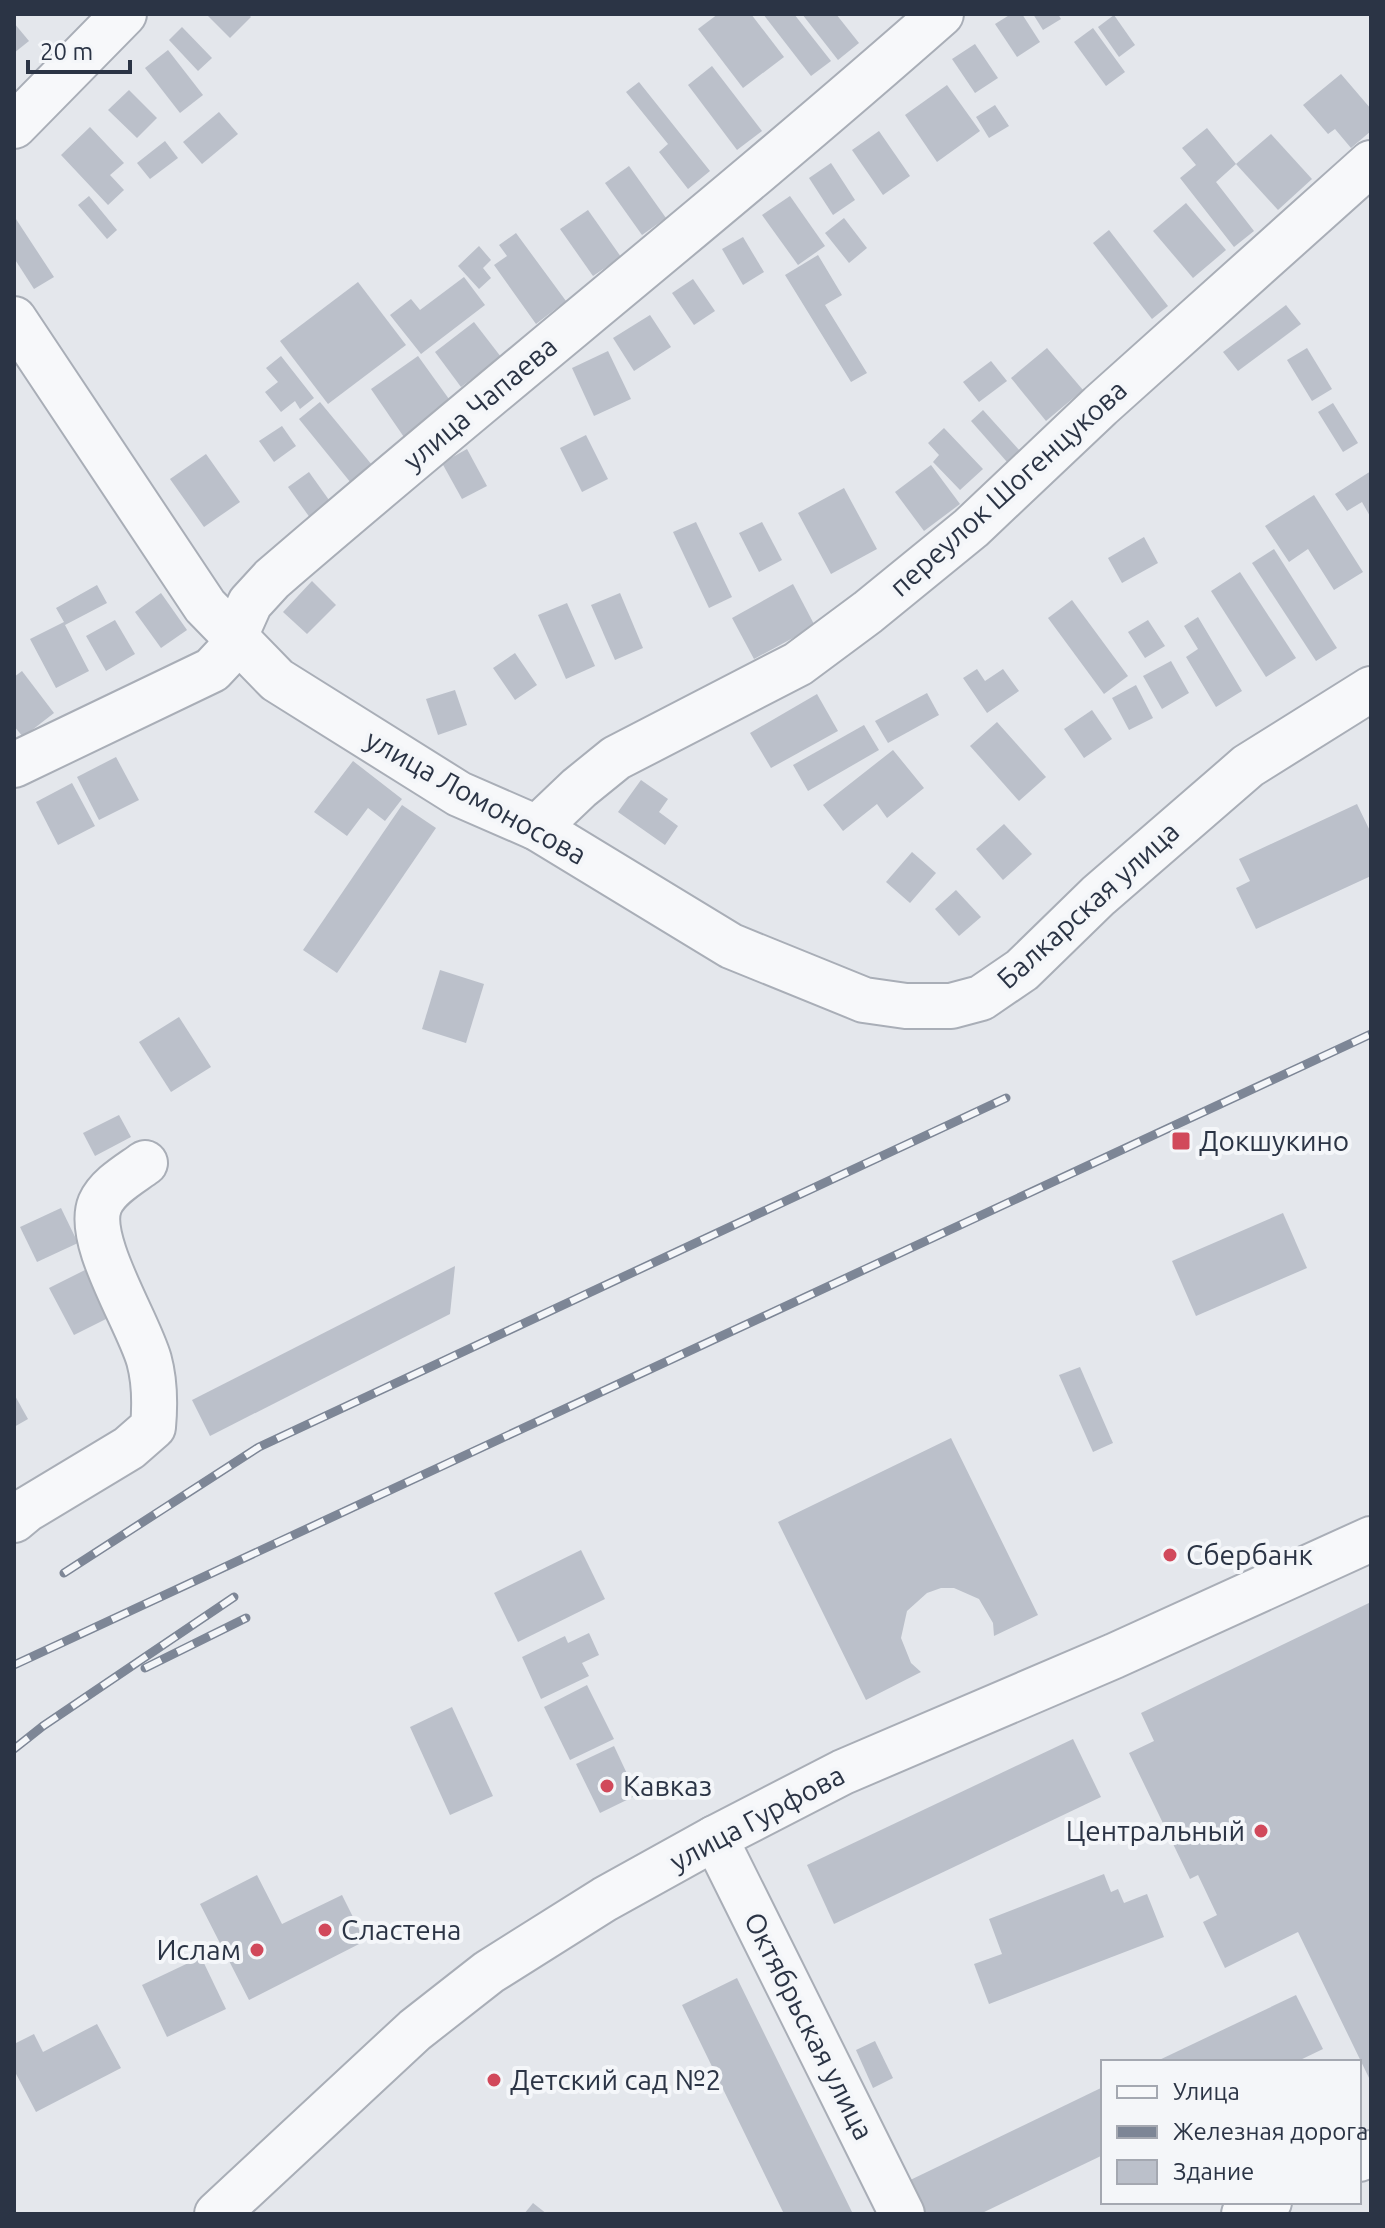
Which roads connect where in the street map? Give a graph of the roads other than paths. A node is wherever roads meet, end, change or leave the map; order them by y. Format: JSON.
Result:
{"nodes":[{"id":1,"x":124,"y":14,"type":"edge"},
{"id":2,"x":941,"y":14,"type":"edge"},
{"id":3,"x":14,"y":126,"type":"edge"},
{"id":4,"x":1371,"y":163,"type":"edge"},
{"id":5,"x":14,"y":319,"type":"edge"},
{"id":6,"x":235,"y":639,"type":"junction"},
{"id":7,"x":1371,"y":689,"type":"edge"},
{"id":8,"x":14,"y":765,"type":"edge"},
{"id":9,"x":537,"y":828,"type":"junction"},
{"id":10,"x":731,"y":946,"type":"joint"},
{"id":11,"x":145,"y":1163,"type":"dead end"},
{"id":12,"x":14,"y":1520,"type":"edge"},
{"id":13,"x":1371,"y":1539,"type":"edge"},
{"id":14,"x":715,"y":1838,"type":"junction"},
{"id":15,"x":1265,"y":2204,"type":"edge"},
{"id":16,"x":217,"y":2214,"type":"edge"},
{"id":17,"x":902,"y":2214,"type":"edge"},
{"id":18,"x":1244,"y":2214,"type":"edge"}],
"edges":[{"from":1,"to":3,"type":"street"},
{"from":2,"to":6,"type":"street","name":"улица Чапаева"},
{"from":4,"to":9,"type":"street","name":"переулок Шогенцукова"},
{"from":5,"to":6,"type":"street","name":"улица Ломоносова"},
{"from":6,"to":8,"type":"street","name":"улица Чапаева"},
{"from":6,"to":9,"type":"street","name":"улица Ломоносова"},
{"from":7,"to":10,"type":"street","name":"Балкарская улица"},
{"from":9,"to":10,"type":"street","name":"улица Ломоносова"},
{"from":11,"to":12,"type":"street"},
{"from":13,"to":14,"type":"street","name":"улица Гурфова"},
{"from":14,"to":16,"type":"street","name":"улица Гурфова"},
{"from":14,"to":17,"type":"street","name":"Октябрьская улица"},
{"from":15,"to":18,"type":"street"}]}
